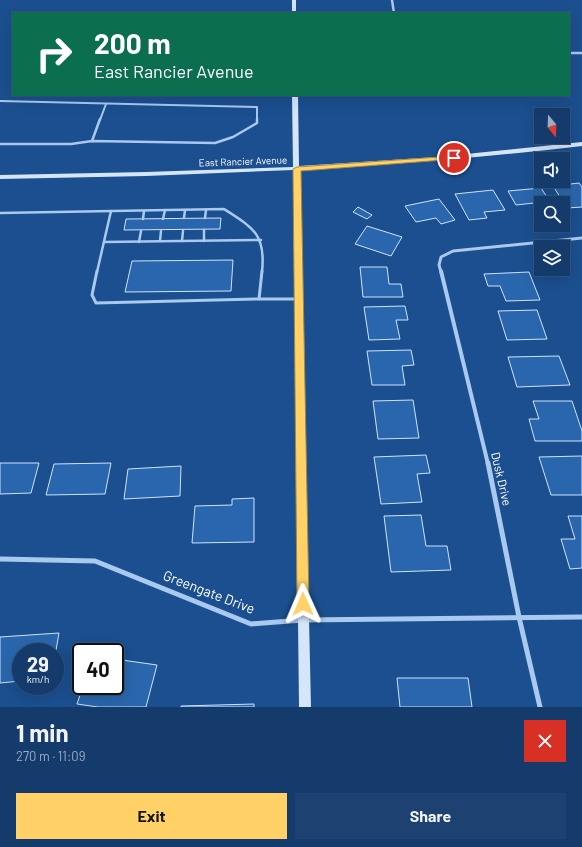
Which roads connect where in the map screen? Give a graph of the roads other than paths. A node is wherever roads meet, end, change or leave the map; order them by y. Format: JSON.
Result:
{"nodes":[{"id":1,"x":294,"y":0,"type":"edge"},
{"id":2,"x":392,"y":0,"type":"edge"},
{"id":3,"x":294,"y":12,"type":"edge"},
{"id":4,"x":394,"y":12,"type":"edge"},
{"id":5,"x":570,"y":53,"type":"edge"},
{"id":6,"x":582,"y":53,"type":"edge"},
{"id":7,"x":295,"y":96,"type":"edge"},
{"id":8,"x":0,"y":101,"type":"edge"},
{"id":9,"x":106,"y":104,"type":"junction"},
{"id":10,"x":92,"y":141,"type":"junction"},
{"id":11,"x":0,"y":144,"type":"edge"},
{"id":12,"x":582,"y":144,"type":"edge"},
{"id":13,"x":297,"y":169,"type":"junction"},
{"id":14,"x":0,"y":177,"type":"edge"},
{"id":15,"x":165,"y":210,"type":"junction"},
{"id":16,"x":185,"y":210,"type":"junction"},
{"id":17,"x":206,"y":210,"type":"junction"},
{"id":18,"x":144,"y":211,"type":"junction"},
{"id":19,"x":110,"y":212,"type":"junction"},
{"id":20,"x":0,"y":213,"type":"edge"},
{"id":21,"x":184,"y":218,"type":"dead end"},
{"id":22,"x":205,"y":218,"type":"dead end"},
{"id":23,"x":143,"y":219,"type":"dead end"},
{"id":24,"x":163,"y":219,"type":"dead end"},
{"id":25,"x":204,"y":230,"type":"dead end"},
{"id":26,"x":141,"y":231,"type":"dead end"},
{"id":27,"x":161,"y":231,"type":"dead end"},
{"id":28,"x":183,"y":231,"type":"dead end"},
{"id":29,"x":582,"y":238,"type":"edge"},
{"id":30,"x":261,"y":240,"type":"junction"},
{"id":31,"x":160,"y":241,"type":"junction"},
{"id":32,"x":182,"y":241,"type":"junction"},
{"id":33,"x":204,"y":241,"type":"junction"},
{"id":34,"x":104,"y":242,"type":"junction"},
{"id":35,"x":139,"y":242,"type":"junction"},
{"id":36,"x":259,"y":299,"type":"junction"},
{"id":37,"x":299,"y":299,"type":"junction"},
{"id":38,"x":0,"y":559,"type":"edge"},
{"id":39,"x":582,"y":616,"type":"edge"},
{"id":40,"x":519,"y":617,"type":"junction"},
{"id":41,"x":303,"y":620,"type":"junction"},
{"id":42,"x":305,"y":707,"type":"edge"},
{"id":43,"x":540,"y":707,"type":"edge"}],
"edges":[{"from":1,"to":3,"type":"street"},
{"from":2,"to":4,"type":"street"},
{"from":5,"to":6,"type":"street"},
{"from":7,"to":13,"type":"street"},
{"from":8,"to":9,"type":"lane"},
{"from":9,"to":10,"type":"lane"},
{"from":9,"to":10,"type":"lane"},
{"from":10,"to":11,"type":"lane"},
{"from":12,"to":13,"type":"street","name":"East Rancier Avenue"},
{"from":13,"to":14,"type":"street","name":"East Rancier Avenue"},
{"from":13,"to":37,"type":"street"},
{"from":15,"to":16,"type":"lane"},
{"from":15,"to":18,"type":"lane"},
{"from":15,"to":24,"type":"lane"},
{"from":16,"to":17,"type":"lane"},
{"from":16,"to":21,"type":"lane"},
{"from":17,"to":22,"type":"lane"},
{"from":17,"to":30,"type":"lane"},
{"from":18,"to":19,"type":"lane"},
{"from":18,"to":23,"type":"lane"},
{"from":19,"to":20,"type":"lane"},
{"from":19,"to":34,"type":"lane"},
{"from":25,"to":33,"type":"lane"},
{"from":26,"to":35,"type":"lane"},
{"from":27,"to":31,"type":"lane"},
{"from":28,"to":32,"type":"lane"},
{"from":29,"to":40,"type":"street","name":"Dusk Drive"},
{"from":30,"to":33,"type":"lane"},
{"from":30,"to":36,"type":"lane"},
{"from":31,"to":32,"type":"lane"},
{"from":31,"to":35,"type":"lane"},
{"from":32,"to":33,"type":"lane"},
{"from":34,"to":35,"type":"lane"},
{"from":34,"to":36,"type":"lane"},
{"from":36,"to":37,"type":"lane"},
{"from":37,"to":41,"type":"street"},
{"from":38,"to":41,"type":"street","name":"Greengate Drive"},
{"from":39,"to":40,"type":"street","name":"Greengate Drive"},
{"from":40,"to":41,"type":"street","name":"Greengate Drive"},
{"from":40,"to":43,"type":"street","name":"Dusk Drive"},
{"from":41,"to":42,"type":"street"}]}
